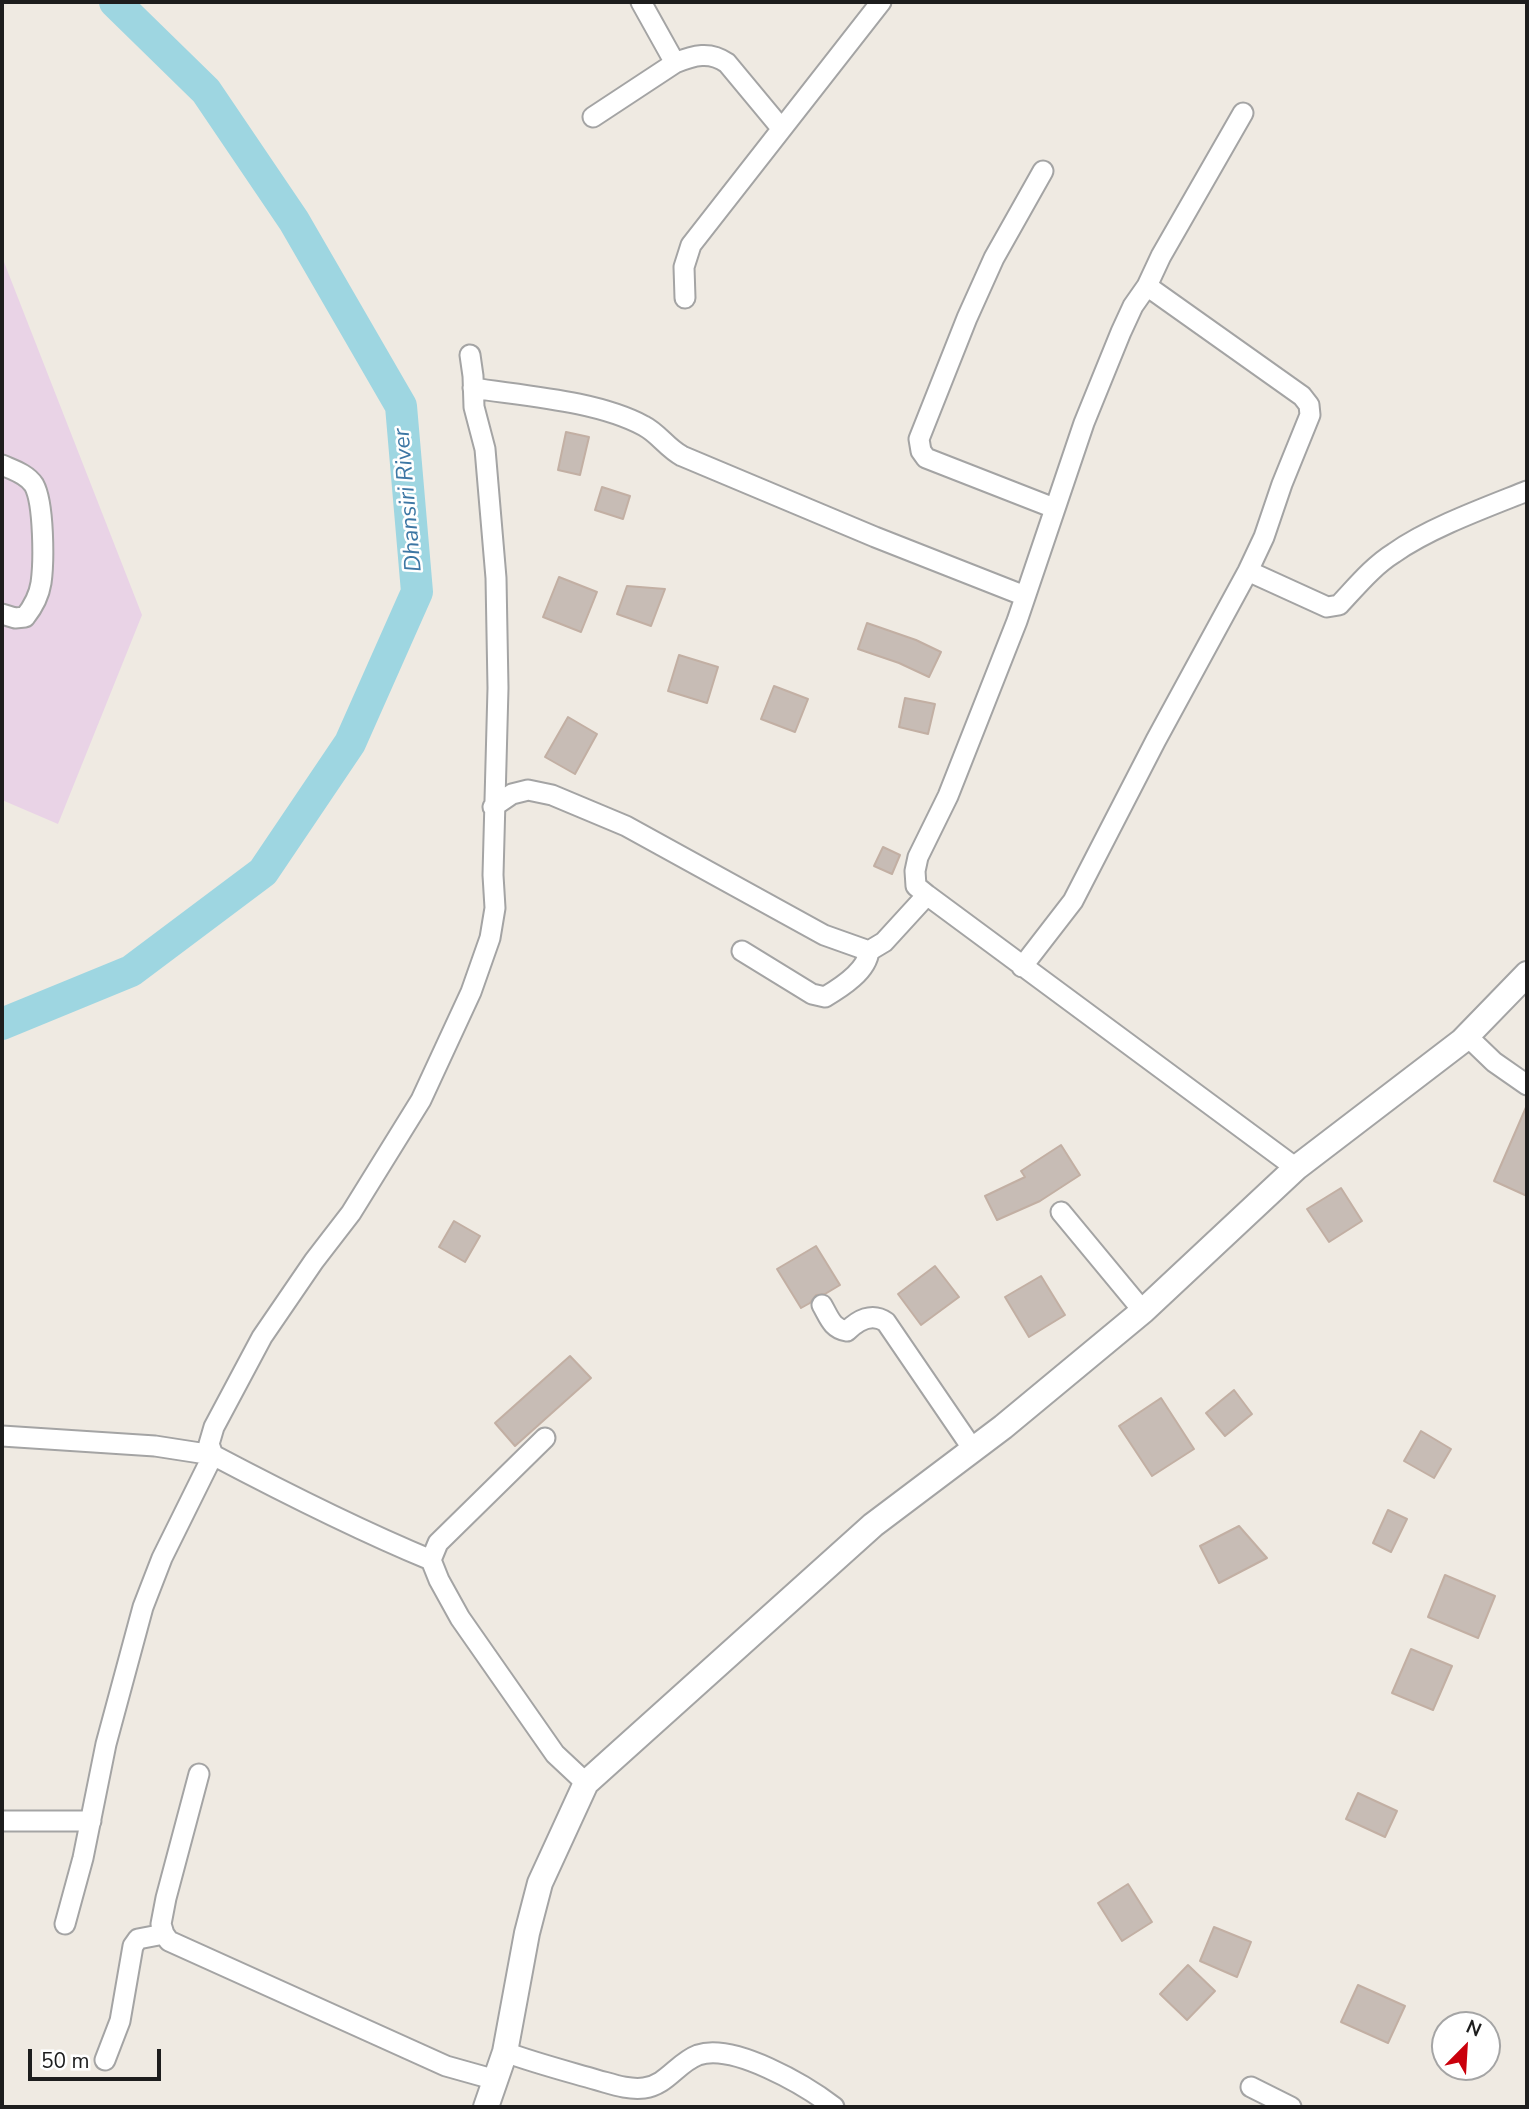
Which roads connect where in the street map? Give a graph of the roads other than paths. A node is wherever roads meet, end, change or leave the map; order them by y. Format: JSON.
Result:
{"nodes":[{"id":1,"x":641,"y":2,"type":"edge"},
{"id":2,"x":881,"y":2,"type":"edge"},
{"id":3,"x":675,"y":63,"type":"junction"},
{"id":4,"x":1243,"y":113,"type":"dead end"},
{"id":5,"x":593,"y":117,"type":"dead end"},
{"id":6,"x":781,"y":128,"type":"junction"},
{"id":7,"x":1043,"y":171,"type":"dead end"},
{"id":8,"x":1147,"y":286,"type":"junction"},
{"id":9,"x":685,"y":298,"type":"dead end"},
{"id":10,"x":470,"y":355,"type":"dead end"},
{"id":11,"x":473,"y":388,"type":"junction"},
{"id":12,"x":2,"y":465,"type":"edge"},
{"id":13,"x":1527,"y":491,"type":"edge"},
{"id":14,"x":1054,"y":508,"type":"junction"},
{"id":15,"x":1248,"y":571,"type":"junction"},
{"id":16,"x":1025,"y":596,"type":"junction"},
{"id":17,"x":2,"y":614,"type":"edge"},
{"id":18,"x":494,"y":807,"type":"junction"},
{"id":19,"x":927,"y":895,"type":"junction"},
{"id":20,"x":742,"y":951,"type":"dead end"},
{"id":21,"x":869,"y":951,"type":"junction"},
{"id":22,"x":1022,"y":967,"type":"junction"},
{"id":23,"x":1527,"y":974,"type":"edge"},
{"id":24,"x":1467,"y":1036,"type":"junction"},
{"id":25,"x":1527,"y":1085,"type":"edge"},
{"id":26,"x":1296,"y":1168,"type":"junction"},
{"id":27,"x":1061,"y":1212,"type":"dead end"},
{"id":28,"x":822,"y":1305,"type":"dead end"},
{"id":29,"x":1143,"y":1311,"type":"junction"},
{"id":30,"x":2,"y":1436,"type":"edge"},
{"id":31,"x":545,"y":1438,"type":"dead end"},
{"id":32,"x":972,"y":1448,"type":"junction"},
{"id":33,"x":213,"y":1455,"type":"junction"},
{"id":34,"x":431,"y":1560,"type":"junction"},
{"id":35,"x":199,"y":1774,"type":"dead end"},
{"id":36,"x":586,"y":1783,"type":"junction"},
{"id":37,"x":2,"y":1821,"type":"edge"},
{"id":38,"x":91,"y":1821,"type":"junction"},
{"id":39,"x":65,"y":1924,"type":"dead end"},
{"id":40,"x":164,"y":1934,"type":"junction"},
{"id":41,"x":505,"y":2052,"type":"junction"},
{"id":42,"x":105,"y":2060,"type":"dead end"},
{"id":43,"x":496,"y":2080,"type":"junction"},
{"id":44,"x":1251,"y":2087,"type":"dead end"},
{"id":45,"x":486,"y":2107,"type":"edge"},
{"id":46,"x":834,"y":2107,"type":"edge"},
{"id":47,"x":1291,"y":2107,"type":"edge"}],
"edges":[{"from":1,"to":3,"type":"street"},
{"from":2,"to":6,"type":"street"},
{"from":3,"to":5,"type":"street"},
{"from":3,"to":6,"type":"street"},
{"from":4,"to":8,"type":"street"},
{"from":6,"to":9,"type":"street"},
{"from":7,"to":14,"type":"street"},
{"from":8,"to":14,"type":"street"},
{"from":8,"to":15,"type":"street"},
{"from":10,"to":11,"type":"street"},
{"from":11,"to":16,"type":"street"},
{"from":11,"to":18,"type":"street"},
{"from":12,"to":17,"type":"street"},
{"from":13,"to":15,"type":"street"},
{"from":14,"to":16,"type":"street"},
{"from":15,"to":22,"type":"street"},
{"from":16,"to":19,"type":"street"},
{"from":18,"to":21,"type":"street"},
{"from":18,"to":33,"type":"street"},
{"from":19,"to":21,"type":"street"},
{"from":19,"to":22,"type":"street"},
{"from":20,"to":21,"type":"street"},
{"from":22,"to":26,"type":"street"},
{"from":23,"to":24,"type":"street"},
{"from":24,"to":25,"type":"street"},
{"from":24,"to":26,"type":"street"},
{"from":26,"to":29,"type":"street"},
{"from":27,"to":29,"type":"street"},
{"from":28,"to":32,"type":"street"},
{"from":29,"to":32,"type":"street"},
{"from":30,"to":33,"type":"street"},
{"from":31,"to":34,"type":"street"},
{"from":32,"to":36,"type":"street"},
{"from":33,"to":34,"type":"street"},
{"from":33,"to":38,"type":"street"},
{"from":34,"to":36,"type":"street"},
{"from":35,"to":40,"type":"street"},
{"from":36,"to":41,"type":"street"},
{"from":37,"to":38,"type":"street"},
{"from":38,"to":39,"type":"street"},
{"from":40,"to":42,"type":"street"},
{"from":40,"to":43,"type":"street"},
{"from":41,"to":43,"type":"street"},
{"from":41,"to":46,"type":"street"},
{"from":43,"to":45,"type":"street"},
{"from":44,"to":47,"type":"street"}]}
